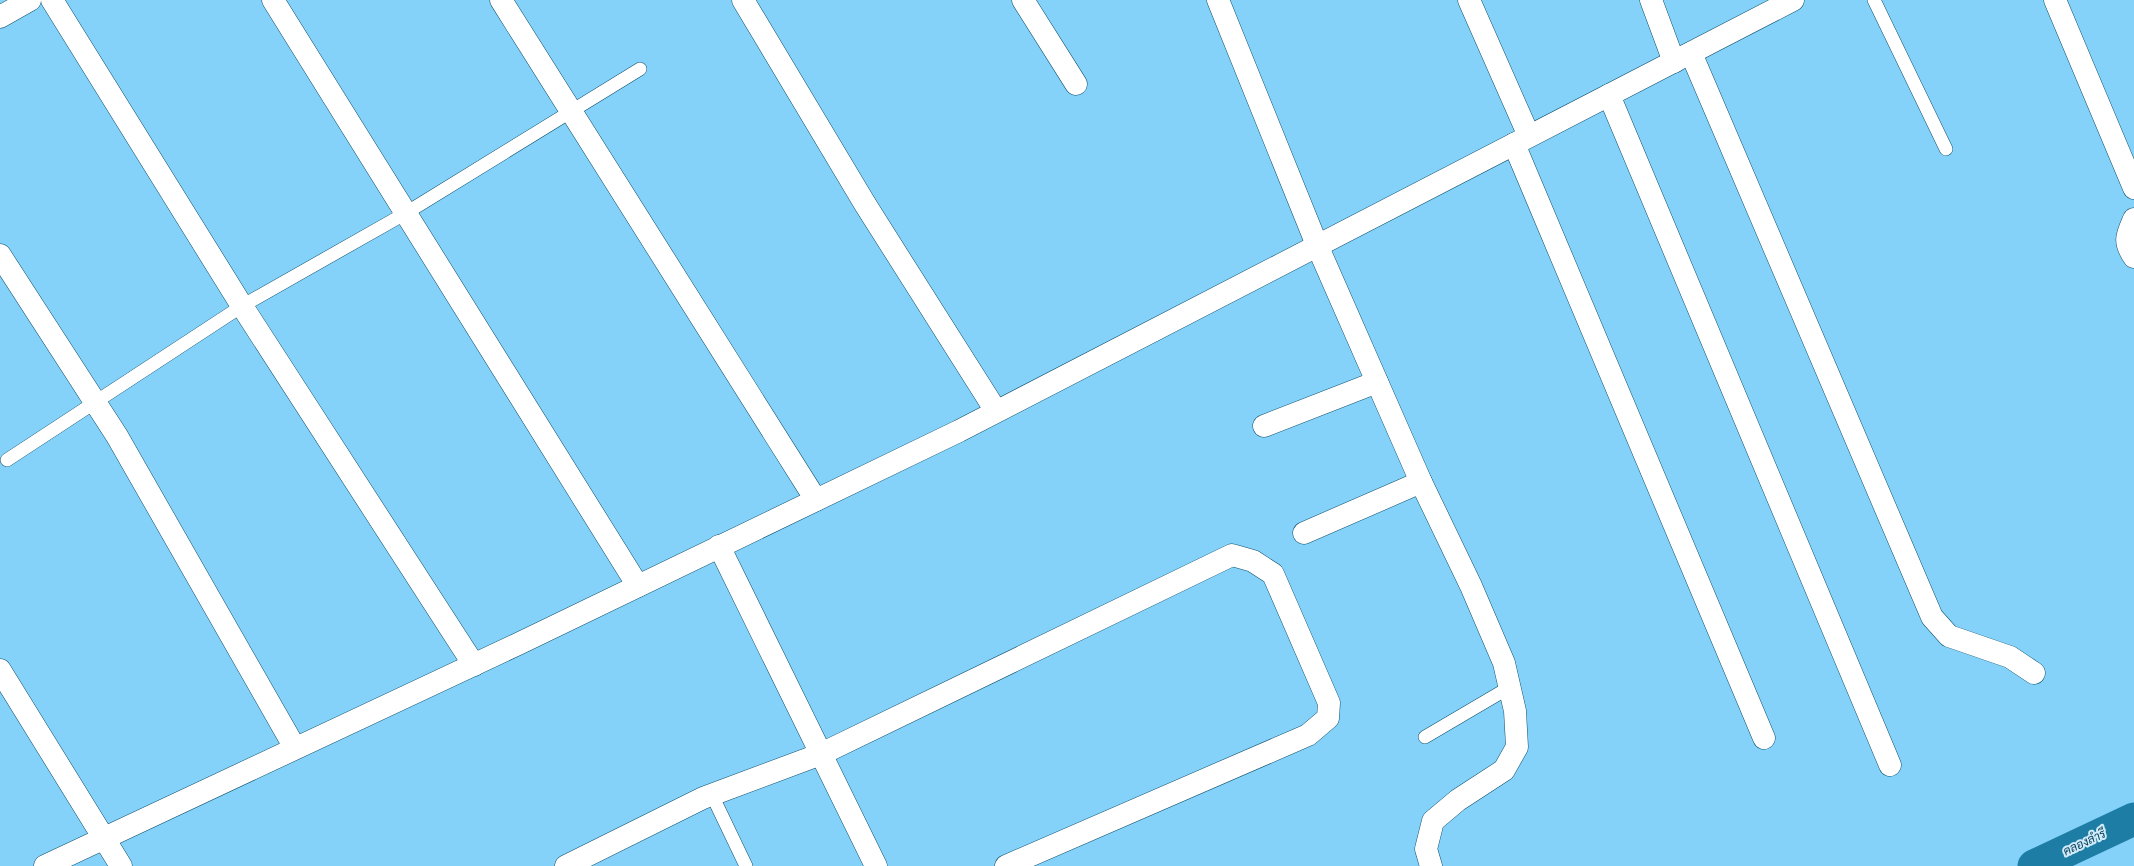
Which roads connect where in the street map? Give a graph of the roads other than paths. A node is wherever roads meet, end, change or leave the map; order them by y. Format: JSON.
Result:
{"nodes":[{"id":1,"x":30,"y":0,"type":"edge"},
{"id":2,"x":52,"y":0,"type":"edge"},
{"id":3,"x":273,"y":0,"type":"edge"},
{"id":4,"x":501,"y":0,"type":"edge"},
{"id":5,"x":743,"y":0,"type":"edge"},
{"id":6,"x":1023,"y":0,"type":"edge"},
{"id":7,"x":1218,"y":0,"type":"edge"},
{"id":8,"x":1469,"y":0,"type":"edge"},
{"id":9,"x":1651,"y":0,"type":"edge"},
{"id":10,"x":1793,"y":0,"type":"edge"},
{"id":11,"x":1874,"y":0,"type":"edge"},
{"id":12,"x":2055,"y":0,"type":"edge"},
{"id":13,"x":0,"y":17,"type":"edge"},
{"id":14,"x":1682,"y":57,"type":"junction"},
{"id":15,"x":640,"y":69,"type":"dead end"},
{"id":16,"x":1076,"y":84,"type":"dead end"},
{"id":17,"x":1609,"y":95,"type":"junction"},
{"id":18,"x":571,"y":110,"type":"junction"},
{"id":19,"x":1522,"y":140,"type":"junction"},
{"id":20,"x":1946,"y":149,"type":"dead end"},
{"id":21,"x":2134,"y":188,"type":"edge"},
{"id":22,"x":406,"y":213,"type":"junction"},
{"id":23,"x":2134,"y":219,"type":"edge"},
{"id":24,"x":1317,"y":245,"type":"junction"},
{"id":25,"x":0,"y":255,"type":"edge"},
{"id":26,"x":2134,"y":257,"type":"edge"},
{"id":27,"x":242,"y":306,"type":"junction"},
{"id":28,"x":1377,"y":382,"type":"junction"},
{"id":29,"x":95,"y":403,"type":"junction"},
{"id":30,"x":996,"y":411,"type":"junction"},
{"id":31,"x":1264,"y":426,"type":"dead end"},
{"id":32,"x":6,"y":460,"type":"dead end"},
{"id":33,"x":1421,"y":482,"type":"junction"},
{"id":34,"x":816,"y":500,"type":"junction"},
{"id":35,"x":1304,"y":533,"type":"dead end"},
{"id":36,"x":719,"y":546,"type":"junction"},
{"id":37,"x":638,"y":586,"type":"junction"},
{"id":38,"x":474,"y":665,"type":"junction"},
{"id":39,"x":0,"y":670,"type":"edge"},
{"id":40,"x":2034,"y":673,"type":"dead end"},
{"id":41,"x":1510,"y":687,"type":"junction"},
{"id":42,"x":1425,"y":737,"type":"dead end"},
{"id":43,"x":1764,"y":738,"type":"dead end"},
{"id":44,"x":296,"y":748,"type":"junction"},
{"id":45,"x":821,"y":754,"type":"junction"},
{"id":46,"x":1890,"y":765,"type":"dead end"},
{"id":47,"x":712,"y":795,"type":"junction"},
{"id":48,"x":103,"y":839,"type":"junction"},
{"id":49,"x":44,"y":866,"type":"edge"},
{"id":50,"x":121,"y":866,"type":"edge"},
{"id":51,"x":566,"y":866,"type":"edge"},
{"id":52,"x":746,"y":866,"type":"edge"},
{"id":53,"x":876,"y":866,"type":"edge"},
{"id":54,"x":1006,"y":866,"type":"edge"},
{"id":55,"x":1430,"y":866,"type":"edge"}],
"edges":[{"from":1,"to":13,"type":"street"},
{"from":2,"to":27,"type":"street"},
{"from":3,"to":22,"type":"street"},
{"from":4,"to":18,"type":"street"},
{"from":5,"to":30,"type":"street"},
{"from":6,"to":16,"type":"street"},
{"from":7,"to":24,"type":"street"},
{"from":8,"to":19,"type":"street"},
{"from":9,"to":14,"type":"street"},
{"from":10,"to":14,"type":"street"},
{"from":11,"to":20,"type":"lane"},
{"from":12,"to":21,"type":"street"},
{"from":14,"to":17,"type":"street"},
{"from":14,"to":40,"type":"street"},
{"from":15,"to":18,"type":"lane"},
{"from":17,"to":19,"type":"street"},
{"from":17,"to":46,"type":"street"},
{"from":18,"to":22,"type":"lane"},
{"from":18,"to":34,"type":"street"},
{"from":19,"to":24,"type":"street"},
{"from":19,"to":43,"type":"street"},
{"from":22,"to":27,"type":"lane"},
{"from":22,"to":37,"type":"street"},
{"from":23,"to":26,"type":"street"},
{"from":24,"to":28,"type":"street"},
{"from":24,"to":30,"type":"street"},
{"from":25,"to":29,"type":"street"},
{"from":27,"to":29,"type":"lane"},
{"from":27,"to":38,"type":"street"},
{"from":28,"to":31,"type":"street"},
{"from":28,"to":33,"type":"street"},
{"from":29,"to":32,"type":"lane"},
{"from":29,"to":44,"type":"street"},
{"from":30,"to":34,"type":"street"},
{"from":33,"to":35,"type":"street"},
{"from":33,"to":41,"type":"street"},
{"from":34,"to":36,"type":"street"},
{"from":36,"to":37,"type":"street"},
{"from":36,"to":45,"type":"street"},
{"from":37,"to":38,"type":"street"},
{"from":38,"to":44,"type":"street"},
{"from":39,"to":48,"type":"street"},
{"from":41,"to":42,"type":"lane"},
{"from":41,"to":55,"type":"street"},
{"from":44,"to":48,"type":"street"},
{"from":45,"to":47,"type":"street"},
{"from":45,"to":53,"type":"street"},
{"from":45,"to":54,"type":"street"},
{"from":47,"to":51,"type":"street"},
{"from":47,"to":52,"type":"lane"},
{"from":48,"to":49,"type":"street"},
{"from":48,"to":50,"type":"street"}]}
